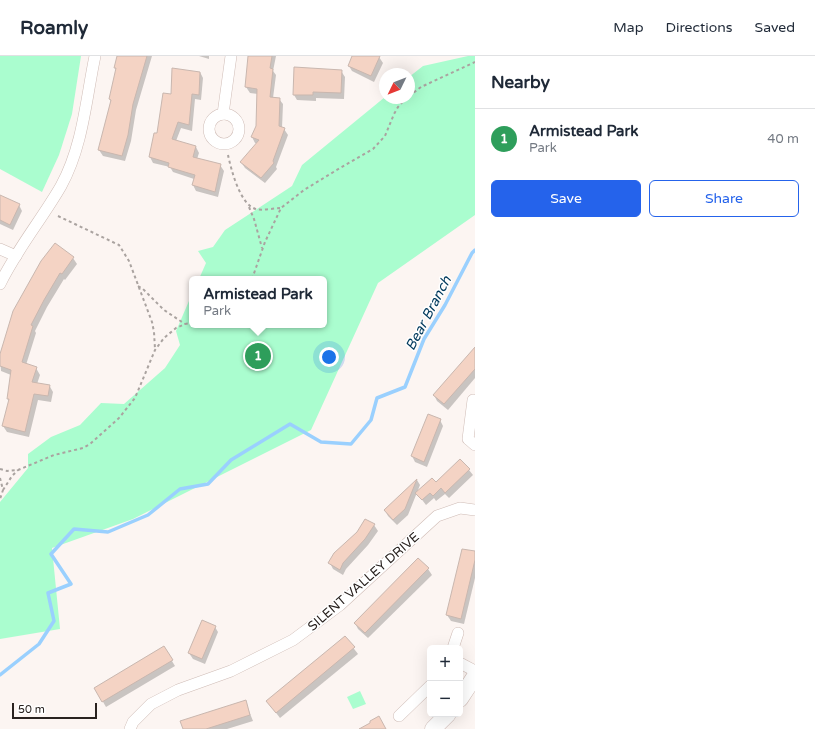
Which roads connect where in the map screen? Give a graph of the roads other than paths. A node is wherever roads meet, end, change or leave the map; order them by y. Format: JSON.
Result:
{"nodes":[{"id":1,"x":95,"y":56,"type":"edge"},
{"id":2,"x":230,"y":56,"type":"edge"},
{"id":3,"x":223,"y":114,"type":"dead end"},
{"id":4,"x":0,"y":249,"type":"edge"},
{"id":5,"x":16,"y":256,"type":"junction"},
{"id":6,"x":0,"y":284,"type":"edge"},
{"id":7,"x":473,"y":400,"type":"dead end"},
{"id":8,"x":475,"y":444,"type":"edge"},
{"id":9,"x":475,"y":510,"type":"edge"},
{"id":10,"x":458,"y":633,"type":"dead end"},
{"id":11,"x":454,"y":645,"type":"edge"},
{"id":12,"x":463,"y":665,"type":"edge"},
{"id":13,"x":475,"y":671,"type":"edge"},
{"id":14,"x":475,"y":676,"type":"edge"},
{"id":15,"x":427,"y":689,"type":"edge"},
{"id":16,"x":463,"y":694,"type":"edge"},
{"id":17,"x":399,"y":716,"type":"dead end"},
{"id":18,"x":130,"y":729,"type":"edge"}],
"edges":[{"from":1,"to":5,"type":"street"},
{"from":2,"to":3,"type":"street"},
{"from":4,"to":5,"type":"street"},
{"from":5,"to":6,"type":"street"},
{"from":7,"to":8,"type":"street"},
{"from":9,"to":18,"type":"street","name":"SILENT VALLEY DRIVE"},
{"from":10,"to":11,"type":"street"},
{"from":12,"to":13,"type":"street"},
{"from":14,"to":16,"type":"street"},
{"from":15,"to":17,"type":"street"}]}
